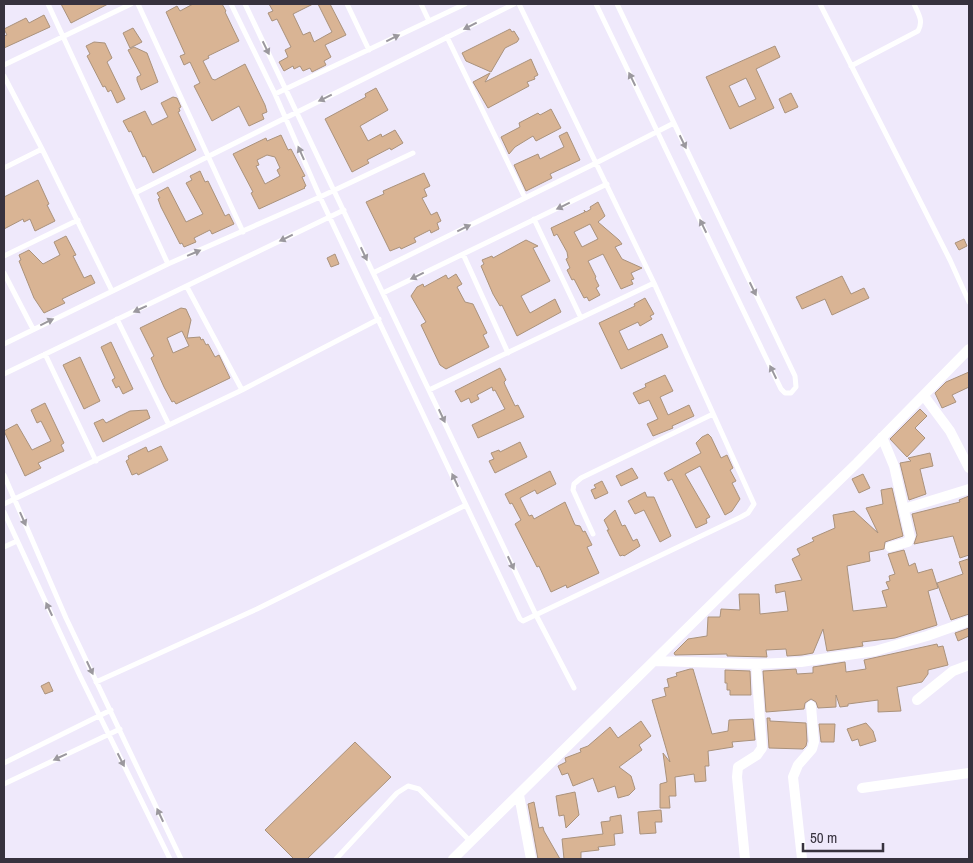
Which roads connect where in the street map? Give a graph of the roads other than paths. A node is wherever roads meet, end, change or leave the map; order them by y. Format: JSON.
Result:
{"nodes":[{"id":1,"x":48,"y":4,"type":"edge"},
{"id":2,"x":131,"y":4,"type":"edge"},
{"id":3,"x":138,"y":4,"type":"edge"},
{"id":4,"x":231,"y":4,"type":"edge"},
{"id":5,"x":245,"y":4,"type":"edge"},
{"id":6,"x":347,"y":4,"type":"edge"},
{"id":7,"x":420,"y":4,"type":"edge"},
{"id":8,"x":465,"y":4,"type":"edge"},
{"id":9,"x":514,"y":4,"type":"edge"},
{"id":10,"x":519,"y":4,"type":"edge"},
{"id":11,"x":596,"y":4,"type":"edge"},
{"id":12,"x":617,"y":4,"type":"edge"},
{"id":13,"x":820,"y":4,"type":"edge"},
{"id":14,"x":914,"y":4,"type":"edge"},
{"id":15,"x":429,"y":21,"type":"junction"},
{"id":16,"x":63,"y":37,"type":"junction"},
{"id":17,"x":447,"y":37,"type":"junction"},
{"id":18,"x":369,"y":50,"type":"junction"},
{"id":19,"x":4,"y":65,"type":"edge"},
{"id":20,"x":851,"y":66,"type":"junction"},
{"id":21,"x":4,"y":76,"type":"edge"},
{"id":22,"x":286,"y":89,"type":"junction"},
{"id":23,"x":275,"y":94,"type":"junction"},
{"id":24,"x":297,"y":112,"type":"junction"},
{"id":25,"x":285,"y":117,"type":"junction"},
{"id":26,"x":674,"y":123,"type":"junction"},
{"id":27,"x":657,"y":132,"type":"junction"},
{"id":28,"x":42,"y":149,"type":"junction"},
{"id":29,"x":413,"y":153,"type":"dead end"},
{"id":30,"x":209,"y":156,"type":"junction"},
{"id":31,"x":596,"y":163,"type":"junction"},
{"id":32,"x":4,"y":168,"type":"edge"},
{"id":33,"x":607,"y":184,"type":"junction"},
{"id":34,"x":334,"y":190,"type":"junction"},
{"id":35,"x":135,"y":193,"type":"junction"},
{"id":36,"x":320,"y":197,"type":"junction"},
{"id":37,"x":525,"y":198,"type":"junction"},
{"id":38,"x":344,"y":210,"type":"junction"},
{"id":39,"x":330,"y":216,"type":"junction"},
{"id":40,"x":534,"y":219,"type":"junction"},
{"id":41,"x":78,"y":220,"type":"junction"},
{"id":42,"x":243,"y":232,"type":"junction"},
{"id":43,"x":463,"y":254,"type":"junction"},
{"id":44,"x":4,"y":256,"type":"edge"},
{"id":45,"x":168,"y":264,"type":"junction"},
{"id":46,"x":4,"y":273,"type":"edge"},
{"id":47,"x":373,"y":273,"type":"junction"},
{"id":48,"x":654,"y":283,"type":"junction"},
{"id":49,"x":187,"y":287,"type":"junction"},
{"id":50,"x":112,"y":291,"type":"junction"},
{"id":51,"x":383,"y":293,"type":"junction"},
{"id":52,"x":969,"y":302,"type":"edge"},
{"id":53,"x":581,"y":318,"type":"junction"},
{"id":54,"x":117,"y":319,"type":"junction"},
{"id":55,"x":379,"y":319,"type":"junction"},
{"id":56,"x":33,"y":329,"type":"junction"},
{"id":57,"x":4,"y":344,"type":"edge"},
{"id":58,"x":969,"y":349,"type":"edge"},
{"id":59,"x":508,"y":352,"type":"junction"},
{"id":60,"x":45,"y":354,"type":"junction"},
{"id":61,"x":4,"y":374,"type":"edge"},
{"id":62,"x":242,"y":390,"type":"junction"},
{"id":63,"x":429,"y":390,"type":"junction"},
{"id":64,"x":924,"y":396,"type":"junction"},
{"id":65,"x":713,"y":414,"type":"junction"},
{"id":66,"x":169,"y":425,"type":"junction"},
{"id":67,"x":882,"y":437,"type":"junction"},
{"id":68,"x":96,"y":461,"type":"junction"},
{"id":69,"x":969,"y":468,"type":"edge"},
{"id":70,"x":4,"y":475,"type":"edge"},
{"id":71,"x":969,"y":489,"type":"edge"},
{"id":72,"x":14,"y":499,"type":"junction"},
{"id":73,"x":4,"y":504,"type":"edge"},
{"id":74,"x":466,"y":505,"type":"junction"},
{"id":75,"x":904,"y":510,"type":"junction"},
{"id":76,"x":4,"y":512,"type":"edge"},
{"id":77,"x":592,"y":534,"type":"dead end"},
{"id":78,"x":17,"y":541,"type":"junction"},
{"id":79,"x":4,"y":547,"type":"edge"},
{"id":80,"x":890,"y":547,"type":"dead end"},
{"id":81,"x":536,"y":614,"type":"junction"},
{"id":82,"x":969,"y":621,"type":"edge"},
{"id":83,"x":654,"y":661,"type":"junction"},
{"id":84,"x":756,"y":664,"type":"junction"},
{"id":85,"x":969,"y":666,"type":"edge"},
{"id":86,"x":96,"y":682,"type":"junction"},
{"id":87,"x":574,"y":688,"type":"dead end"},
{"id":88,"x":918,"y":700,"type":"dead end"},
{"id":89,"x":811,"y":706,"type":"dead end"},
{"id":90,"x":111,"y":710,"type":"junction"},
{"id":91,"x":99,"y":716,"type":"junction"},
{"id":92,"x":120,"y":729,"type":"junction"},
{"id":93,"x":109,"y":735,"type":"junction"},
{"id":94,"x":4,"y":763,"type":"edge"},
{"id":95,"x":969,"y":773,"type":"edge"},
{"id":96,"x":4,"y":784,"type":"edge"},
{"id":97,"x":862,"y":788,"type":"dead end"},
{"id":98,"x":519,"y":795,"type":"junction"},
{"id":99,"x":470,"y":841,"type":"junction"},
{"id":100,"x":170,"y":859,"type":"edge"},
{"id":101,"x":181,"y":859,"type":"edge"},
{"id":102,"x":336,"y":859,"type":"edge"},
{"id":103,"x":453,"y":859,"type":"edge"},
{"id":104,"x":531,"y":859,"type":"edge"},
{"id":105,"x":745,"y":859,"type":"edge"},
{"id":106,"x":802,"y":859,"type":"edge"}],
"edges":[{"from":1,"to":16,"type":"lane"},
{"from":2,"to":16,"type":"lane"},
{"from":3,"to":30,"type":"lane"},
{"from":4,"to":23,"type":"lane"},
{"from":5,"to":22,"type":"lane","one_way":true},
{"from":6,"to":18,"type":"lane"},
{"from":7,"to":15,"type":"lane"},
{"from":8,"to":15,"type":"lane"},
{"from":9,"to":17,"type":"lane","one_way":true},
{"from":10,"to":31,"type":"lane"},
{"from":27,"to":11,"type":"lane","one_way":true},
{"from":12,"to":26,"type":"lane"},
{"from":13,"to":20,"type":"lane"},
{"from":14,"to":20,"type":"lane"},
{"from":18,"to":15,"type":"lane","one_way":true},
{"from":16,"to":19,"type":"lane"},
{"from":16,"to":35,"type":"lane"},
{"from":17,"to":24,"type":"lane","one_way":true},
{"from":17,"to":37,"type":"lane"},
{"from":18,"to":22,"type":"lane"},
{"from":20,"to":52,"type":"lane"},
{"from":21,"to":28,"type":"lane"},
{"from":22,"to":23,"type":"lane"},
{"from":22,"to":24,"type":"lane"},
{"from":23,"to":25,"type":"lane"},
{"from":24,"to":25,"type":"lane"},
{"from":24,"to":34,"type":"lane"},
{"from":25,"to":30,"type":"lane"},
{"from":36,"to":25,"type":"lane","one_way":true},
{"from":26,"to":27,"type":"lane"},
{"from":26,"to":27,"type":"lane","one_way":true},
{"from":27,"to":31,"type":"lane"},
{"from":28,"to":32,"type":"lane"},
{"from":28,"to":41,"type":"lane"},
{"from":29,"to":34,"type":"lane"},
{"from":30,"to":35,"type":"lane"},
{"from":30,"to":42,"type":"lane"},
{"from":31,"to":33,"type":"lane"},
{"from":31,"to":37,"type":"lane"},
{"from":33,"to":40,"type":"lane","one_way":true},
{"from":33,"to":48,"type":"lane"},
{"from":34,"to":36,"type":"lane"},
{"from":34,"to":38,"type":"lane"},
{"from":35,"to":45,"type":"lane"},
{"from":36,"to":39,"type":"lane"},
{"from":36,"to":42,"type":"lane"},
{"from":47,"to":37,"type":"lane","one_way":true},
{"from":38,"to":39,"type":"lane"},
{"from":38,"to":47,"type":"lane","one_way":true},
{"from":39,"to":49,"type":"lane","one_way":true},
{"from":39,"to":55,"type":"lane"},
{"from":40,"to":43,"type":"lane"},
{"from":40,"to":53,"type":"lane"},
{"from":41,"to":44,"type":"lane"},
{"from":41,"to":50,"type":"lane"},
{"from":45,"to":42,"type":"lane","one_way":true},
{"from":43,"to":51,"type":"lane","one_way":true},
{"from":43,"to":59,"type":"lane"},
{"from":45,"to":50,"type":"lane"},
{"from":46,"to":56,"type":"lane"},
{"from":47,"to":51,"type":"lane"},
{"from":48,"to":53,"type":"lane"},
{"from":48,"to":65,"type":"lane"},
{"from":49,"to":54,"type":"lane","one_way":true},
{"from":49,"to":62,"type":"lane"},
{"from":56,"to":50,"type":"lane","one_way":true},
{"from":51,"to":63,"type":"lane"},
{"from":53,"to":59,"type":"lane"},
{"from":54,"to":60,"type":"lane"},
{"from":54,"to":66,"type":"lane"},
{"from":55,"to":62,"type":"lane"},
{"from":74,"to":55,"type":"lane","one_way":true},
{"from":56,"to":57,"type":"lane"},
{"from":58,"to":64,"type":"street"},
{"from":59,"to":63,"type":"lane"},
{"from":60,"to":61,"type":"lane"},
{"from":60,"to":68,"type":"lane"},
{"from":62,"to":66,"type":"lane"},
{"from":63,"to":81,"type":"lane","one_way":true},
{"from":64,"to":67,"type":"street"},
{"from":64,"to":69,"type":"street"},
{"from":65,"to":77,"type":"lane"},
{"from":65,"to":81,"type":"lane"},
{"from":66,"to":68,"type":"lane"},
{"from":67,"to":75,"type":"street"},
{"from":67,"to":83,"type":"street"},
{"from":68,"to":72,"type":"lane"},
{"from":70,"to":72,"type":"lane"},
{"from":71,"to":75,"type":"street"},
{"from":72,"to":73,"type":"lane"},
{"from":72,"to":86,"type":"lane","one_way":true},
{"from":74,"to":81,"type":"lane"},
{"from":74,"to":86,"type":"lane"},
{"from":75,"to":80,"type":"street"},
{"from":76,"to":78,"type":"lane"},
{"from":78,"to":79,"type":"lane"},
{"from":91,"to":78,"type":"lane","one_way":true},
{"from":81,"to":87,"type":"lane"},
{"from":82,"to":84,"type":"street"},
{"from":83,"to":84,"type":"street"},
{"from":83,"to":98,"type":"street"},
{"from":84,"to":105,"type":"street"},
{"from":85,"to":88,"type":"street"},
{"from":86,"to":90,"type":"lane"},
{"from":89,"to":106,"type":"street"},
{"from":90,"to":91,"type":"lane"},
{"from":90,"to":92,"type":"lane"},
{"from":91,"to":93,"type":"lane"},
{"from":91,"to":94,"type":"lane"},
{"from":92,"to":93,"type":"lane"},
{"from":101,"to":92,"type":"lane","one_way":true},
{"from":93,"to":96,"type":"lane","one_way":true},
{"from":93,"to":100,"type":"lane","one_way":true},
{"from":95,"to":97,"type":"street"},
{"from":98,"to":99,"type":"street"},
{"from":98,"to":104,"type":"street"},
{"from":99,"to":102,"type":"lane"},
{"from":99,"to":103,"type":"street"}]}
